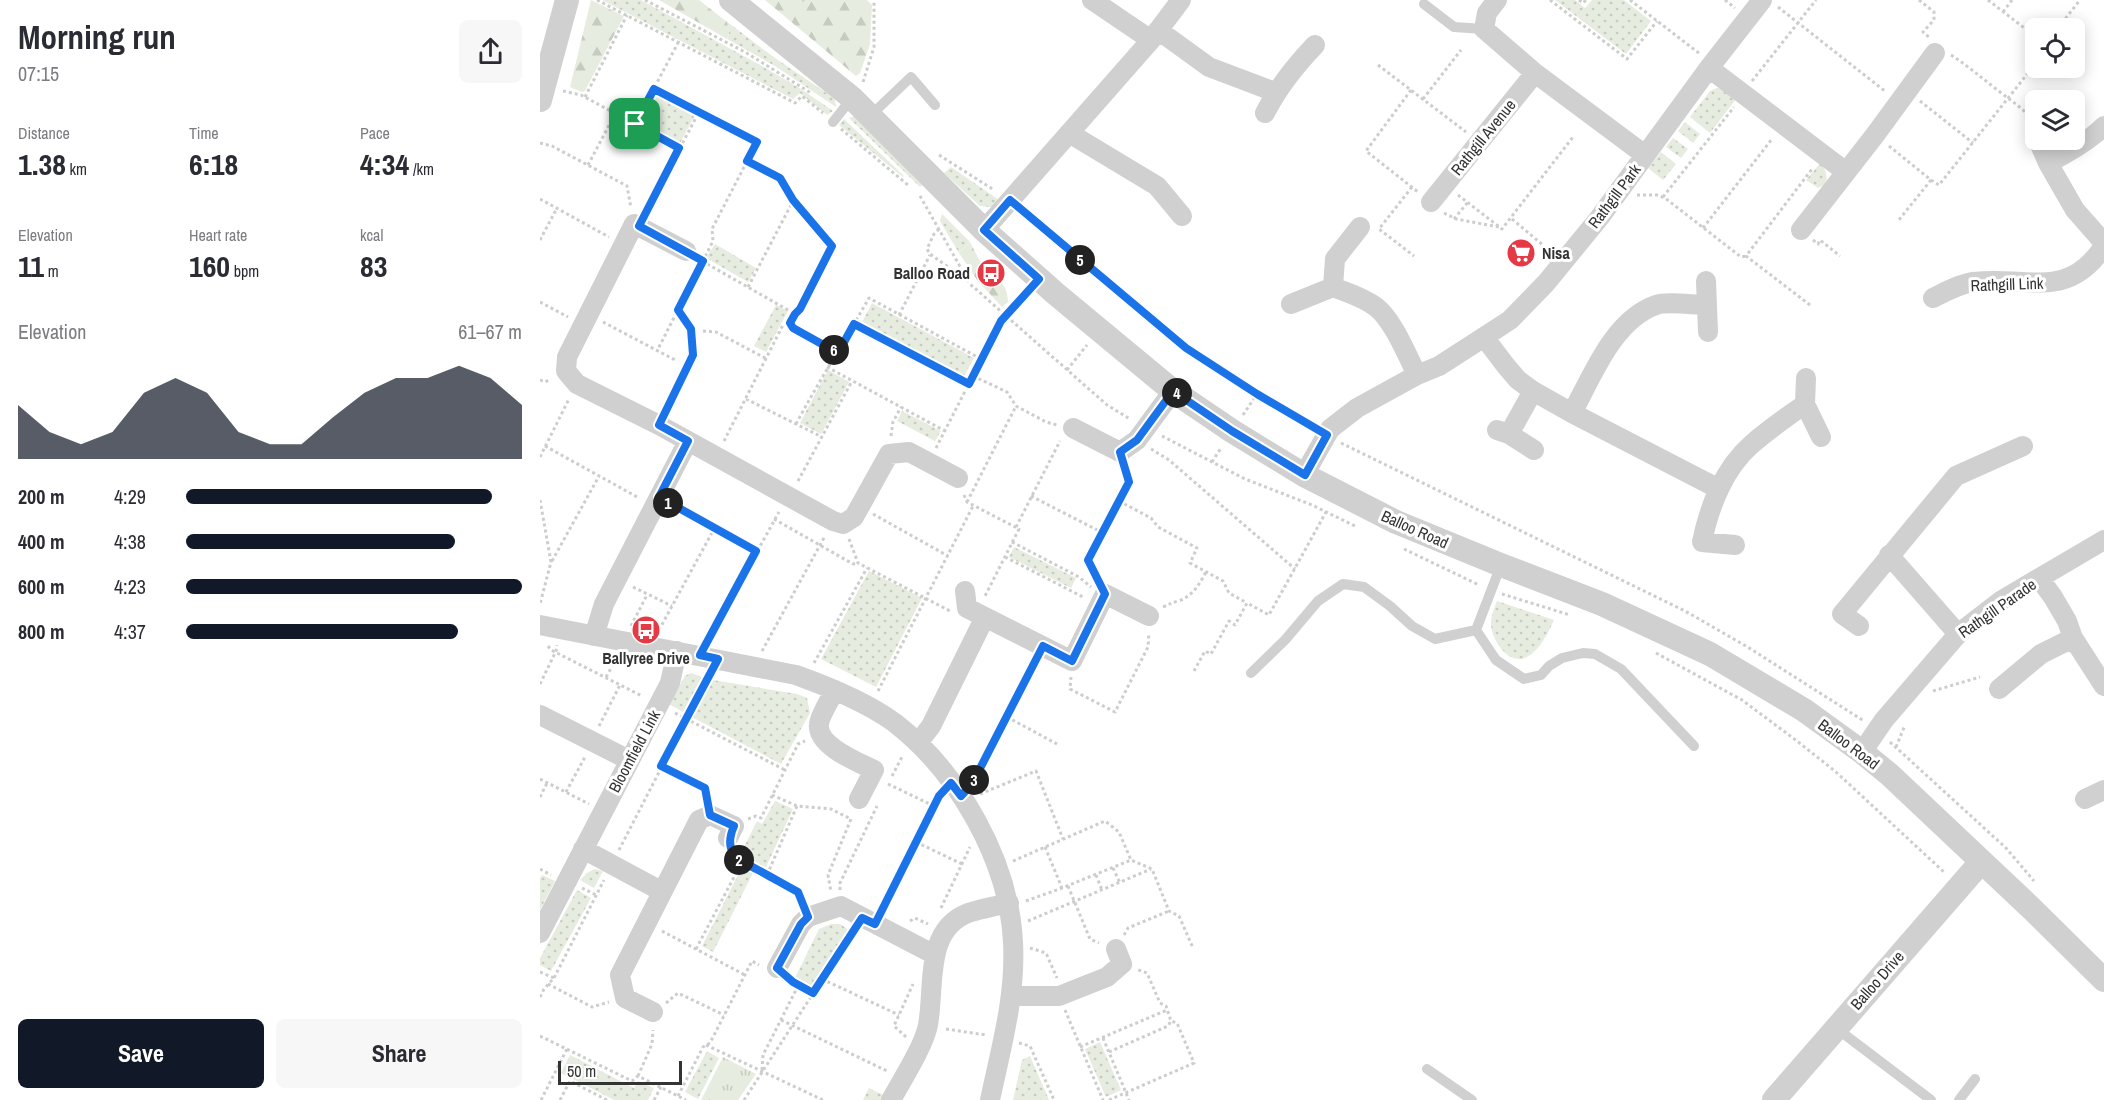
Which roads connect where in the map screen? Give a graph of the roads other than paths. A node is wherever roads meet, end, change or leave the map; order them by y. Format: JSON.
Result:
{"nodes":[{"id":1,"x":567,"y":0,"type":"edge"},
{"id":2,"x":731,"y":0,"type":"edge"},
{"id":3,"x":1092,"y":0,"type":"edge"},
{"id":4,"x":1181,"y":0,"type":"edge"},
{"id":5,"x":1497,"y":0,"type":"edge"},
{"id":6,"x":1769,"y":3,"type":"edge"},
{"id":7,"x":1424,"y":4,"type":"dead end"},
{"id":8,"x":1484,"y":29,"type":"junction"},
{"id":9,"x":1154,"y":35,"type":"junction"},
{"id":10,"x":1315,"y":45,"type":"dead end"},
{"id":11,"x":1934,"y":46,"type":"road end"},
{"id":12,"x":547,"y":48,"type":"edge"},
{"id":13,"x":1711,"y":66,"type":"junction"},
{"id":14,"x":1535,"y":73,"type":"junction"},
{"id":15,"x":1275,"y":92,"type":"junction"},
{"id":16,"x":542,"y":93,"type":"edge"},
{"id":17,"x":935,"y":105,"type":"dead end"},
{"id":18,"x":876,"y":110,"type":"junction"},
{"id":19,"x":1265,"y":113,"type":"dead end"},
{"id":20,"x":2104,"y":126,"type":"edge"},
{"id":21,"x":1069,"y":133,"type":"junction"},
{"id":22,"x":2042,"y":150,"type":"edge"},
{"id":23,"x":1646,"y":155,"type":"junction"},
{"id":24,"x":2048,"y":163,"type":"junction"},
{"id":25,"x":1846,"y":172,"type":"junction"},
{"id":26,"x":1431,"y":202,"type":"road end"},
{"id":27,"x":1182,"y":216,"type":"dead end"},
{"id":28,"x":1360,"y":227,"type":"dead end"},
{"id":29,"x":984,"y":230,"type":"junction"},
{"id":30,"x":1801,"y":230,"type":"dead end"},
{"id":31,"x":2104,"y":244,"type":"edge"},
{"id":32,"x":694,"y":256,"type":"road end"},
{"id":33,"x":1706,"y":281,"type":"dead end"},
{"id":34,"x":1333,"y":287,"type":"junction"},
{"id":35,"x":1934,"y":298,"type":"dead end"},
{"id":36,"x":1291,"y":304,"type":"dead end"},
{"id":37,"x":1707,"y":305,"type":"junction"},
{"id":38,"x":691,"y":329,"type":"road end"},
{"id":39,"x":1708,"y":332,"type":"dead end"},
{"id":40,"x":1485,"y":337,"type":"junction"},
{"id":41,"x":1417,"y":375,"type":"junction"},
{"id":42,"x":1806,"y":378,"type":"dead end"},
{"id":43,"x":1173,"y":391,"type":"junction"},
{"id":44,"x":1533,"y":391,"type":"junction"},
{"id":45,"x":1805,"y":404,"type":"junction"},
{"id":46,"x":1572,"y":413,"type":"junction"},
{"id":47,"x":659,"y":425,"type":"junction"},
{"id":48,"x":1073,"y":428,"type":"road end"},
{"id":49,"x":1821,"y":437,"type":"dead end"},
{"id":50,"x":688,"y":441,"type":"junction"},
{"id":51,"x":2023,"y":446,"type":"dead end"},
{"id":52,"x":1534,"y":450,"type":"dead end"},
{"id":53,"x":1305,"y":475,"type":"junction"},
{"id":54,"x":958,"y":478,"type":"road end"},
{"id":55,"x":1719,"y":489,"type":"junction"},
{"id":56,"x":2104,"y":540,"type":"edge"},
{"id":57,"x":1735,"y":545,"type":"dead end"},
{"id":58,"x":1889,"y":555,"type":"junction"},
{"id":59,"x":1501,"y":565,"type":"junction"},
{"id":60,"x":2039,"y":578,"type":"junction"},
{"id":61,"x":964,"y":591,"type":"dead end"},
{"id":62,"x":981,"y":615,"type":"junction"},
{"id":63,"x":1149,"y":616,"type":"road end"},
{"id":64,"x":540,"y":626,"type":"edge"},
{"id":65,"x":1859,"y":626,"type":"dead end"},
{"id":66,"x":1476,"y":630,"type":"junction"},
{"id":67,"x":1958,"y":634,"type":"junction"},
{"id":68,"x":594,"y":636,"type":"junction"},
{"id":69,"x":2073,"y":638,"type":"junction"},
{"id":70,"x":677,"y":651,"type":"junction"},
{"id":71,"x":1251,"y":673,"type":"dead end"},
{"id":72,"x":2104,"y":686,"type":"edge"},
{"id":73,"x":1999,"y":689,"type":"dead end"},
{"id":74,"x":835,"y":690,"type":"junction"},
{"id":75,"x":540,"y":715,"type":"edge"},
{"id":76,"x":915,"y":740,"type":"junction"},
{"id":77,"x":1694,"y":746,"type":"dead end"},
{"id":78,"x":1862,"y":752,"type":"junction"},
{"id":79,"x":629,"y":760,"type":"junction"},
{"id":80,"x":2104,"y":790,"type":"edge"},
{"id":81,"x":859,"y":799,"type":"dead end"},
{"id":82,"x":2085,"y":799,"type":"dead end"},
{"id":83,"x":731,"y":832,"type":"road end"},
{"id":84,"x":583,"y":849,"type":"junction"},
{"id":85,"x":1981,"y":862,"type":"junction"},
{"id":86,"x":661,"y":891,"type":"junction"},
{"id":87,"x":1009,"y":903,"type":"junction"},
{"id":88,"x":540,"y":933,"type":"edge"},
{"id":89,"x":935,"y":955,"type":"junction"},
{"id":90,"x":1119,"y":956,"type":"road end"},
{"id":91,"x":777,"y":968,"type":"road end"},
{"id":92,"x":2104,"y":980,"type":"edge"},
{"id":93,"x":1012,"y":996,"type":"junction"},
{"id":94,"x":653,"y":1012,"type":"road end"},
{"id":95,"x":1836,"y":1027,"type":"junction"},
{"id":96,"x":1426,"y":1069,"type":"dead end"},
{"id":97,"x":1974,"y":1079,"type":"dead end"},
{"id":98,"x":891,"y":1100,"type":"edge"},
{"id":99,"x":990,"y":1100,"type":"edge"},
{"id":100,"x":1472,"y":1100,"type":"edge"},
{"id":101,"x":1774,"y":1100,"type":"edge"},
{"id":102,"x":1931,"y":1100,"type":"edge"},
{"id":103,"x":1959,"y":1100,"type":"edge"}],
"edges":[{"from":1,"to":12,"type":"street"},
{"from":2,"to":18,"type":"street","name":"Balloo Road"},
{"from":3,"to":9,"type":"street"},
{"from":4,"to":9,"type":"street"},
{"from":5,"to":8,"type":"street"},
{"from":6,"to":13,"type":"street","name":"Rathgill Park"},
{"from":7,"to":8,"type":"lane"},
{"from":8,"to":14,"type":"street"},
{"from":9,"to":15,"type":"street"},
{"from":9,"to":21,"type":"street"},
{"from":10,"to":15,"type":"street"},
{"from":11,"to":25,"type":"street"},
{"from":12,"to":16,"type":"street"},
{"from":13,"to":23,"type":"street","name":"Rathgill Park"},
{"from":13,"to":25,"type":"street"},
{"from":14,"to":23,"type":"street"},
{"from":14,"to":26,"type":"street","name":"Rathgill Avenue"},
{"from":15,"to":19,"type":"street"},
{"from":17,"to":18,"type":"lane"},
{"from":18,"to":29,"type":"street","name":"Balloo Road"},
{"from":20,"to":24,"type":"street"},
{"from":21,"to":27,"type":"street"},
{"from":21,"to":29,"type":"street"},
{"from":22,"to":24,"type":"street","name":"Rathgill Link"},
{"from":23,"to":40,"type":"street","name":"Rathgill Park"},
{"from":24,"to":31,"type":"street","name":"Rathgill Link"},
{"from":25,"to":30,"type":"street"},
{"from":28,"to":34,"type":"street"},
{"from":29,"to":43,"type":"street","name":"Balloo Road"},
{"from":31,"to":35,"type":"street","name":"Rathgill Link"},
{"from":32,"to":47,"type":"street"},
{"from":33,"to":37,"type":"street"},
{"from":34,"to":36,"type":"street"},
{"from":34,"to":41,"type":"street"},
{"from":37,"to":39,"type":"street"},
{"from":37,"to":46,"type":"street"},
{"from":38,"to":47,"type":"lane"},
{"from":40,"to":41,"type":"street","name":"Rathgill Park"},
{"from":40,"to":44,"type":"street"},
{"from":41,"to":53,"type":"street","name":"Rathgill Park"},
{"from":42,"to":45,"type":"street"},
{"from":43,"to":48,"type":"street"},
{"from":43,"to":53,"type":"street","name":"Balloo Road"},
{"from":44,"to":46,"type":"street"},
{"from":44,"to":52,"type":"street"},
{"from":45,"to":49,"type":"street"},
{"from":45,"to":55,"type":"street"},
{"from":46,"to":55,"type":"street"},
{"from":47,"to":50,"type":"street"},
{"from":50,"to":54,"type":"street"},
{"from":50,"to":68,"type":"street"},
{"from":51,"to":58,"type":"street"},
{"from":53,"to":59,"type":"street","name":"Balloo Road"},
{"from":55,"to":57,"type":"street"},
{"from":56,"to":60,"type":"street","name":"Rathgill Parade"},
{"from":58,"to":65,"type":"street"},
{"from":58,"to":67,"type":"street"},
{"from":59,"to":66,"type":"lane"},
{"from":59,"to":78,"type":"street","name":"Balloo Road"},
{"from":60,"to":67,"type":"street","name":"Rathgill Parade"},
{"from":60,"to":69,"type":"street"},
{"from":61,"to":62,"type":"street"},
{"from":62,"to":63,"type":"street"},
{"from":62,"to":76,"type":"street"},
{"from":64,"to":68,"type":"street"},
{"from":66,"to":71,"type":"lane"},
{"from":66,"to":77,"type":"lane"},
{"from":67,"to":78,"type":"street","name":"Rathgill Parade"},
{"from":68,"to":70,"type":"street"},
{"from":69,"to":72,"type":"street"},
{"from":69,"to":73,"type":"street"},
{"from":70,"to":74,"type":"street"},
{"from":70,"to":79,"type":"street","name":"Bloomfield Link"},
{"from":74,"to":76,"type":"street"},
{"from":74,"to":81,"type":"street"},
{"from":75,"to":79,"type":"street"},
{"from":76,"to":87,"type":"street"},
{"from":78,"to":85,"type":"street","name":"Balloo Road"},
{"from":79,"to":84,"type":"street","name":"Bloomfield Link"},
{"from":80,"to":82,"type":"street"},
{"from":83,"to":86,"type":"street"},
{"from":84,"to":86,"type":"street"},
{"from":84,"to":88,"type":"street","name":"Bloomfield Link"},
{"from":85,"to":92,"type":"street","name":"Balloo Road"},
{"from":85,"to":95,"type":"street","name":"Balloo Drive"},
{"from":86,"to":94,"type":"street"},
{"from":87,"to":89,"type":"street"},
{"from":87,"to":93,"type":"street"},
{"from":89,"to":91,"type":"street"},
{"from":89,"to":98,"type":"street"},
{"from":90,"to":93,"type":"street"},
{"from":93,"to":99,"type":"street"},
{"from":95,"to":101,"type":"street","name":"Balloo Drive"},
{"from":95,"to":102,"type":"lane"},
{"from":96,"to":100,"type":"lane"},
{"from":97,"to":103,"type":"lane"}]}
